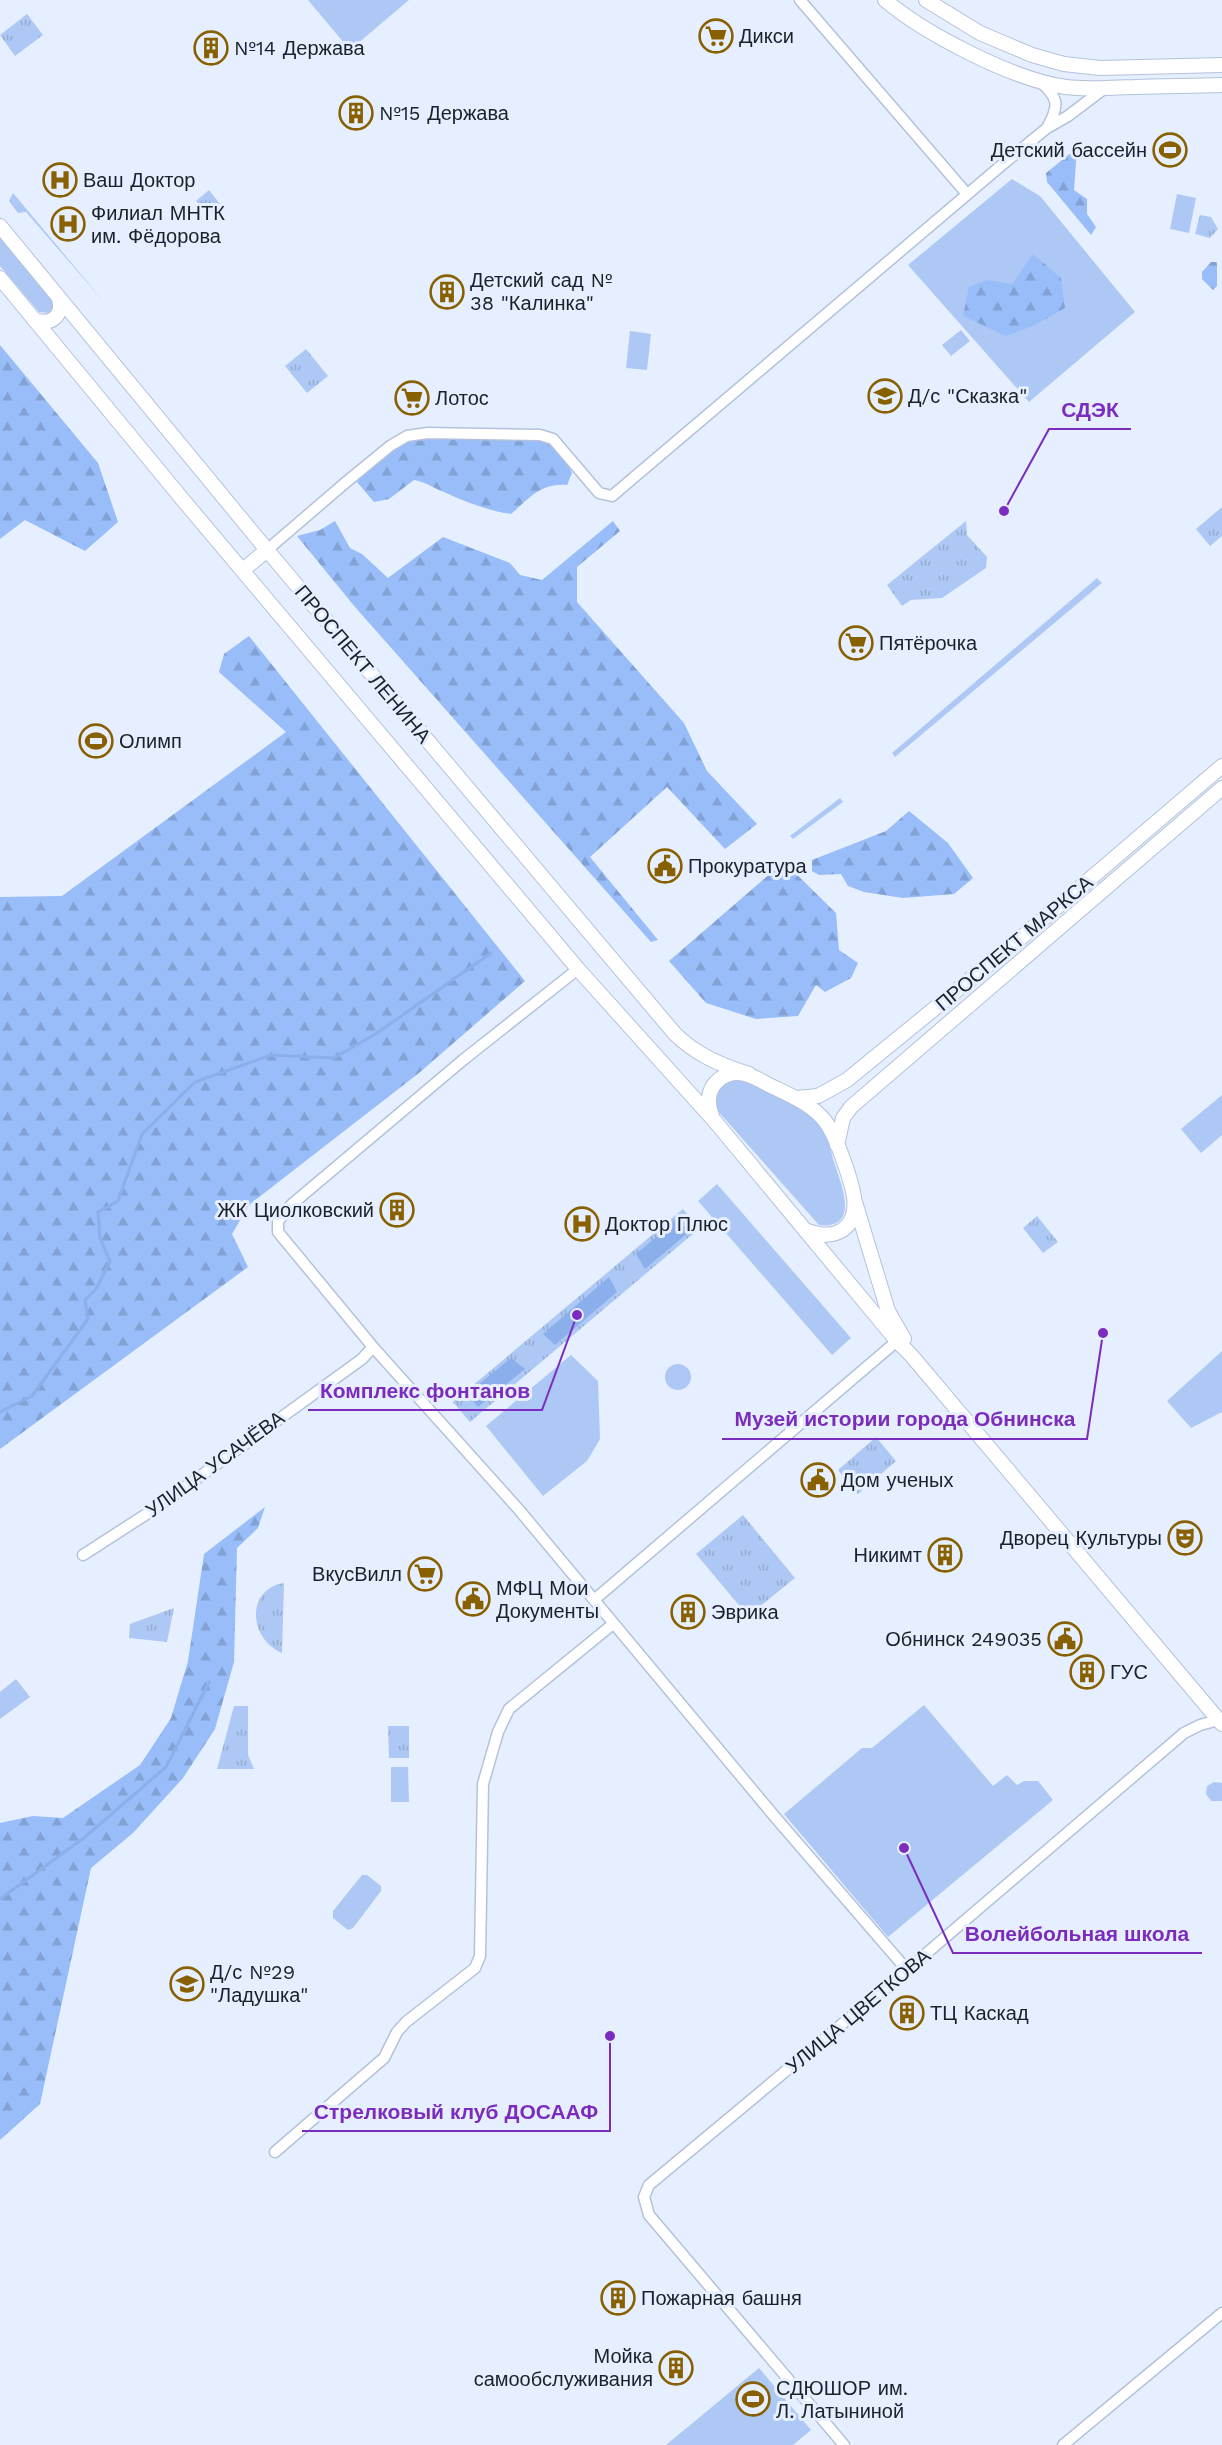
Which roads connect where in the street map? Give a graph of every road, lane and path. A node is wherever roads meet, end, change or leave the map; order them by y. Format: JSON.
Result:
{"nodes":[{"id":1,"x":800,"y":0,"type":"edge"},
{"id":2,"x":885,"y":0,"type":"edge"},
{"id":3,"x":926,"y":0,"type":"edge"},
{"id":4,"x":903,"y":6,"type":"edge"},
{"id":5,"x":1222,"y":65,"type":"edge"},
{"id":6,"x":1040,"y":80,"type":"junction"},
{"id":7,"x":1222,"y":85,"type":"edge"},
{"id":8,"x":1105,"y":88,"type":"junction"},
{"id":9,"x":1047,"y":128,"type":"junction"},
{"id":10,"x":967,"y":194,"type":"junction"},
{"id":11,"x":0,"y":225,"type":"edge"},
{"id":12,"x":0,"y":278,"type":"edge"},
{"id":13,"x":59,"y":298,"type":"junction"},
{"id":14,"x":34,"y":320,"type":"junction"},
{"id":15,"x":267,"y":550,"type":"junction"},
{"id":16,"x":243,"y":570,"type":"junction"},
{"id":17,"x":1222,"y":765,"type":"edge"},
{"id":18,"x":1222,"y":788,"type":"edge"},
{"id":19,"x":578,"y":969,"type":"junction"},
{"id":20,"x":749,"y":1074,"type":"junction"},
{"id":21,"x":847,"y":1080,"type":"junction"},
{"id":22,"x":794,"y":1098,"type":"junction"},
{"id":23,"x":861,"y":1099,"type":"junction"},
{"id":24,"x":713,"y":1119,"type":"junction"},
{"id":25,"x":837,"y":1145,"type":"junction"},
{"id":26,"x":854,"y":1198,"type":"junction"},
{"id":27,"x":808,"y":1231,"type":"junction"},
{"id":28,"x":897,"y":1341,"type":"junction"},
{"id":29,"x":373,"y":1347,"type":"junction"},
{"id":30,"x":911,"y":1355,"type":"junction"},
{"id":31,"x":83,"y":1555,"type":"dead end"},
{"id":32,"x":594,"y":1600,"type":"junction"},
{"id":33,"x":613,"y":1624,"type":"junction"},
{"id":34,"x":1221,"y":1720,"type":"edge"},
{"id":35,"x":907,"y":1970,"type":"junction"},
{"id":36,"x":275,"y":2152,"type":"dead end"},
{"id":37,"x":1222,"y":2313,"type":"edge"},
{"id":38,"x":844,"y":2445,"type":"edge"},
{"id":39,"x":1063,"y":2445,"type":"edge"}],
"edges":[{"from":1,"to":10,"type":"street"},
{"from":2,"to":4,"type":"main road"},
{"from":3,"to":5,"type":"main road"},
{"from":4,"to":6,"type":"main road"},
{"from":6,"to":8,"type":"main road"},
{"from":6,"to":9,"type":"street"},
{"from":7,"to":8,"type":"main road"},
{"from":8,"to":9,"type":"street"},
{"from":9,"to":10,"type":"street"},
{"from":10,"to":15,"type":"street"},
{"from":11,"to":13,"type":"main road","name":"ПРОСПЕКТ ЛЕНИНА"},
{"from":12,"to":14,"type":"main road","name":"ПРОСПЕКТ ЛЕНИНА"},
{"from":13,"to":14,"type":"main road"},
{"from":13,"to":15,"type":"main road","name":"ПРОСПЕКТ ЛЕНИНА"},
{"from":14,"to":16,"type":"main road","name":"ПРОСПЕКТ ЛЕНИНА"},
{"from":15,"to":16,"type":"main road"},
{"from":15,"to":20,"type":"main road","name":"ПРОСПЕКТ ЛЕНИНА"},
{"from":16,"to":19,"type":"main road","name":"ПРОСПЕКТ ЛЕНИНА"},
{"from":17,"to":21,"type":"main road","name":"ПРОСПЕКТ МАРКСА"},
{"from":18,"to":23,"type":"main road","name":"ПРОСПЕКТ МАРКСА"},
{"from":19,"to":24,"type":"main road","name":"ПРОСПЕКТ ЛЕНИНА"},
{"from":19,"to":29,"type":"street"},
{"from":20,"to":22,"type":"main road","name":"ПРОСПЕКТ ЛЕНИНА"},
{"from":20,"to":24,"type":"main road"},
{"from":21,"to":22,"type":"main road","name":"ПРОСПЕКТ МАРКСА"},
{"from":21,"to":23,"type":"main road"},
{"from":22,"to":25,"type":"main road","name":"ПРОСПЕКТ ЛЕНИНА"},
{"from":23,"to":25,"type":"main road","name":"ПРОСПЕКТ МАРКСА"},
{"from":24,"to":27,"type":"main road","name":"ПРОСПЕКТ ЛЕНИНА"},
{"from":25,"to":26,"type":"main road","name":"ПРОСПЕКТ ЛЕНИНА"},
{"from":26,"to":27,"type":"main road"},
{"from":26,"to":30,"type":"main road"},
{"from":27,"to":28,"type":"main road"},
{"from":28,"to":30,"type":"main road"},
{"from":28,"to":32,"type":"street"},
{"from":29,"to":31,"type":"street","name":"УЛИЦА УСАЧЁВА"},
{"from":29,"to":32,"type":"street"},
{"from":30,"to":34,"type":"main road"},
{"from":32,"to":33,"type":"street"},
{"from":33,"to":35,"type":"street"},
{"from":33,"to":36,"type":"street"},
{"from":34,"to":35,"type":"street","name":"УЛИЦА ЦВЕТКОВА"},
{"from":35,"to":38,"type":"street","name":"УЛИЦА ЦВЕТКОВА"},
{"from":37,"to":39,"type":"street"}]}
